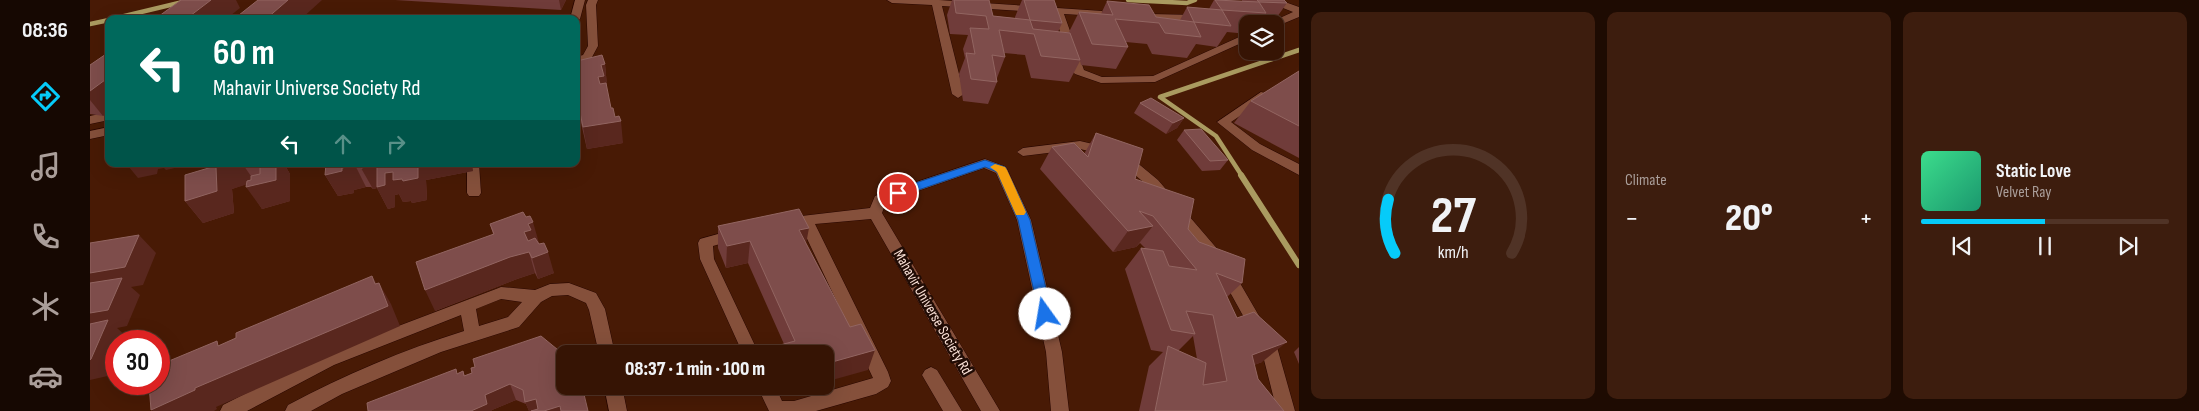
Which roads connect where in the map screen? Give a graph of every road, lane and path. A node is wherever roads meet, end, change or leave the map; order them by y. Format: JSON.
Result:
{"nodes":[{"id":1,"x":580,"y":0,"type":"edge"},
{"id":2,"x":593,"y":0,"type":"edge"},
{"id":3,"x":892,"y":0,"type":"edge"},
{"id":4,"x":1253,"y":2,"type":"edge"},
{"id":5,"x":936,"y":3,"type":"junction"},
{"id":6,"x":1058,"y":11,"type":"junction"},
{"id":7,"x":1299,"y":12,"type":"edge"},
{"id":8,"x":1112,"y":14,"type":"edge"},
{"id":9,"x":576,"y":15,"type":"edge"},
{"id":10,"x":1141,"y":16,"type":"edge"},
{"id":11,"x":1209,"y":17,"type":"edge"},
{"id":12,"x":1284,"y":20,"type":"edge"},
{"id":13,"x":1239,"y":40,"type":"edge"},
{"id":14,"x":580,"y":59,"type":"edge"},
{"id":15,"x":1268,"y":92,"type":"edge"},
{"id":16,"x":958,"y":94,"type":"dead end"},
{"id":17,"x":105,"y":117,"type":"edge"},
{"id":18,"x":90,"y":120,"type":"edge"},
{"id":19,"x":1023,"y":152,"type":"dead end"},
{"id":20,"x":473,"y":167,"type":"edge"},
{"id":21,"x":1299,"y":170,"type":"edge"},
{"id":22,"x":474,"y":193,"type":"dead end"},
{"id":23,"x":875,"y":213,"type":"junction"},
{"id":24,"x":806,"y":221,"type":"junction"},
{"id":25,"x":781,"y":223,"type":"edge"},
{"id":26,"x":746,"y":231,"type":"edge"},
{"id":27,"x":536,"y":297,"type":"junction"},
{"id":28,"x":467,"y":306,"type":"junction"},
{"id":29,"x":473,"y":334,"type":"junction"},
{"id":30,"x":605,"y":345,"type":"edge"},
{"id":31,"x":747,"y":345,"type":"edge"},
{"id":32,"x":931,"y":375,"type":"dead end"},
{"id":33,"x":615,"y":395,"type":"edge"},
{"id":34,"x":770,"y":395,"type":"edge"},
{"id":35,"x":778,"y":410,"type":"edge"},
{"id":36,"x":229,"y":411,"type":"edge"},
{"id":37,"x":294,"y":411,"type":"edge"},
{"id":38,"x":618,"y":411,"type":"edge"},
{"id":39,"x":953,"y":411,"type":"edge"},
{"id":40,"x":991,"y":411,"type":"edge"},
{"id":41,"x":1060,"y":411,"type":"edge"},
{"id":42,"x":1286,"y":411,"type":"edge"}],
"edges":[{"from":1,"to":9,"type":"street"},
{"from":2,"to":14,"type":"street"},
{"from":3,"to":5,"type":"street"},
{"from":4,"to":7,"type":"street"},
{"from":5,"to":6,"type":"street"},
{"from":5,"to":16,"type":"street"},
{"from":6,"to":8,"type":"street"},
{"from":6,"to":13,"type":"street"},
{"from":7,"to":12,"type":"street"},
{"from":10,"to":11,"type":"street"},
{"from":15,"to":21,"type":"street"},
{"from":17,"to":18,"type":"street"},
{"from":19,"to":42,"type":"street"},
{"from":20,"to":22,"type":"street"},
{"from":23,"to":24,"type":"street"},
{"from":23,"to":40,"type":"street","name":"Mahavir Universe Society Rd"},
{"from":23,"to":41,"type":"street"},
{"from":24,"to":25,"type":"street"},
{"from":24,"to":35,"type":"street"},
{"from":26,"to":31,"type":"street"},
{"from":27,"to":28,"type":"street"},
{"from":27,"to":29,"type":"street"},
{"from":27,"to":30,"type":"street"},
{"from":28,"to":29,"type":"street"},
{"from":28,"to":36,"type":"street"},
{"from":29,"to":37,"type":"street"},
{"from":32,"to":39,"type":"street"},
{"from":33,"to":38,"type":"street"},
{"from":34,"to":35,"type":"street"}]}
